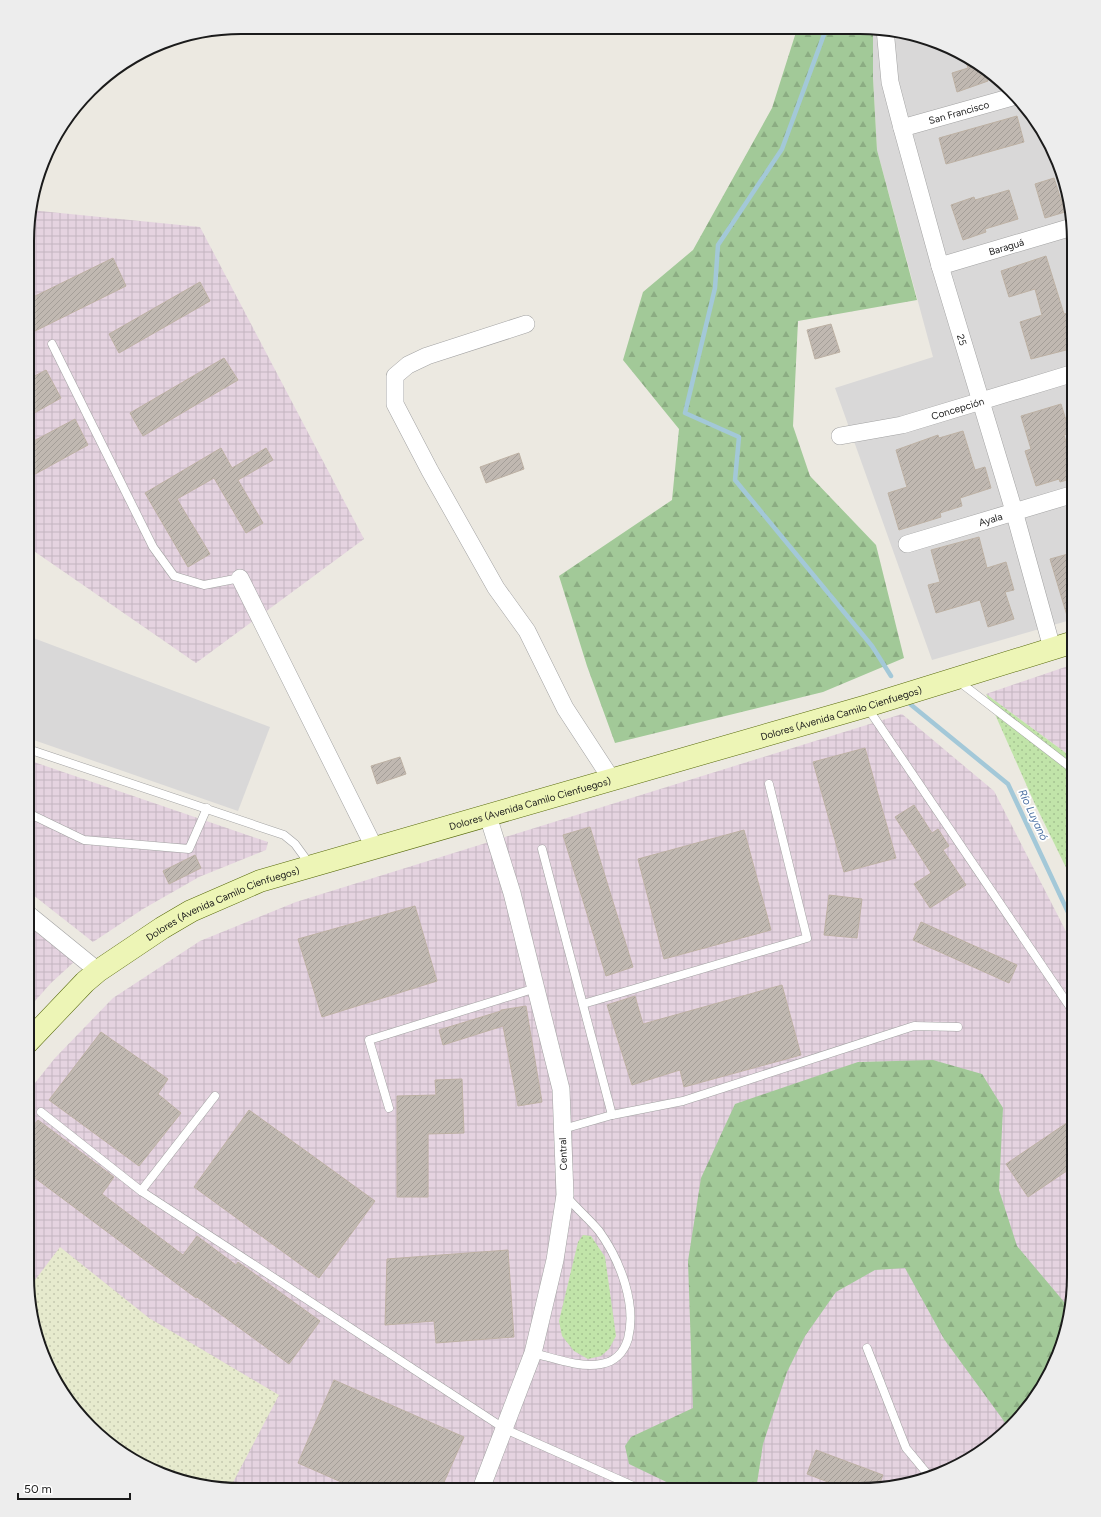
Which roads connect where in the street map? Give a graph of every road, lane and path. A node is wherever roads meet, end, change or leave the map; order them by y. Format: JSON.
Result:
{"nodes":[{"id":1,"x":886,"y":36,"type":"edge"},
{"id":2,"x":1009,"y":98,"type":"edge"},
{"id":3,"x":902,"y":128,"type":"junction"},
{"id":4,"x":1067,"y":228,"type":"edge"},
{"id":5,"x":940,"y":266,"type":"junction"},
{"id":6,"x":526,"y":324,"type":"dead end"},
{"id":7,"x":52,"y":344,"type":"dead end"},
{"id":8,"x":1067,"y":374,"type":"edge"},
{"id":9,"x":980,"y":400,"type":"junction"},
{"id":10,"x":840,"y":436,"type":"dead end"},
{"id":11,"x":1067,"y":496,"type":"edge"},
{"id":12,"x":1014,"y":510,"type":"junction"},
{"id":13,"x":907,"y":544,"type":"dead end"},
{"id":14,"x":240,"y":578,"type":"joint"},
{"id":15,"x":1067,"y":644,"type":"edge"},
{"id":16,"x":1052,"y":648,"type":"junction"},
{"id":17,"x":954,"y":679,"type":"junction"},
{"id":18,"x":867,"y":706,"type":"junction"},
{"id":19,"x":34,"y":750,"type":"edge"},
{"id":20,"x":1067,"y":765,"type":"edge"},
{"id":21,"x":612,"y":780,"type":"junction"},
{"id":22,"x":769,"y":784,"type":"dead end"},
{"id":23,"x":207,"y":808,"type":"junction"},
{"id":24,"x":34,"y":816,"type":"edge"},
{"id":25,"x":488,"y":816,"type":"junction"},
{"id":26,"x":374,"y":847,"type":"junction"},
{"id":27,"x":542,"y":849,"type":"dead end"},
{"id":28,"x":312,"y":866,"type":"junction"},
{"id":29,"x":34,"y":919,"type":"edge"},
{"id":30,"x":98,"y":971,"type":"junction"},
{"id":31,"x":536,"y":988,"type":"junction"},
{"id":32,"x":583,"y":1004,"type":"junction"},
{"id":33,"x":1067,"y":1004,"type":"edge"},
{"id":34,"x":958,"y":1026,"type":"dead end"},
{"id":35,"x":34,"y":1036,"type":"edge"},
{"id":36,"x":215,"y":1096,"type":"dead end"},
{"id":37,"x":389,"y":1108,"type":"dead end"},
{"id":38,"x":41,"y":1112,"type":"dead end"},
{"id":39,"x":612,"y":1115,"type":"junction"},
{"id":40,"x":563,"y":1129,"type":"junction"},
{"id":41,"x":141,"y":1191,"type":"junction"},
{"id":42,"x":565,"y":1195,"type":"junction"},
{"id":43,"x":867,"y":1348,"type":"dead end"},
{"id":44,"x":533,"y":1353,"type":"junction"},
{"id":45,"x":505,"y":1430,"type":"junction"},
{"id":46,"x":926,"y":1472,"type":"edge"},
{"id":47,"x":483,"y":1483,"type":"edge"},
{"id":48,"x":626,"y":1483,"type":"edge"}],
"edges":[{"from":1,"to":3,"type":"street","name":"25"},
{"from":2,"to":3,"type":"street","name":"San Francisco"},
{"from":3,"to":5,"type":"street","name":"25"},
{"from":4,"to":5,"type":"street","name":"Baraguá"},
{"from":5,"to":9,"type":"street","name":"25"},
{"from":6,"to":21,"type":"street"},
{"from":7,"to":14,"type":"lane"},
{"from":8,"to":9,"type":"street","name":"Concepción"},
{"from":9,"to":10,"type":"street","name":"Concepción"},
{"from":9,"to":12,"type":"street","name":"25"},
{"from":11,"to":12,"type":"street","name":"Ayala"},
{"from":12,"to":13,"type":"street","name":"Ayala"},
{"from":12,"to":16,"type":"street","name":"25"},
{"from":14,"to":26,"type":"street"},
{"from":15,"to":16,"type":"main road","name":"Dolores (Avenida Camilo Cienfuegos)"},
{"from":16,"to":17,"type":"main road","name":"Dolores (Avenida Camilo Cienfuegos)"},
{"from":17,"to":18,"type":"main road","name":"Dolores (Avenida Camilo Cienfuegos)"},
{"from":17,"to":20,"type":"lane"},
{"from":18,"to":21,"type":"main road","name":"Dolores (Avenida Camilo Cienfuegos)"},
{"from":18,"to":33,"type":"lane"},
{"from":19,"to":23,"type":"lane"},
{"from":21,"to":25,"type":"main road","name":"Dolores (Avenida Camilo Cienfuegos)"},
{"from":22,"to":32,"type":"lane"},
{"from":23,"to":24,"type":"lane"},
{"from":23,"to":28,"type":"lane"},
{"from":25,"to":26,"type":"main road","name":"Dolores (Avenida Camilo Cienfuegos)"},
{"from":25,"to":31,"type":"street","name":"Central"},
{"from":26,"to":28,"type":"main road","name":"Dolores (Avenida Camilo Cienfuegos)"},
{"from":27,"to":32,"type":"lane"},
{"from":28,"to":30,"type":"main road","name":"Dolores (Avenida Camilo Cienfuegos)"},
{"from":29,"to":30,"type":"street"},
{"from":30,"to":35,"type":"main road","name":"Dolores (Avenida Camilo Cienfuegos)"},
{"from":31,"to":37,"type":"lane"},
{"from":31,"to":40,"type":"street","name":"Central"},
{"from":32,"to":39,"type":"lane"},
{"from":34,"to":39,"type":"lane"},
{"from":36,"to":41,"type":"lane"},
{"from":38,"to":41,"type":"lane"},
{"from":39,"to":40,"type":"lane"},
{"from":40,"to":42,"type":"street","name":"Central"},
{"from":41,"to":45,"type":"lane"},
{"from":42,"to":44,"type":"street","name":"Central"},
{"from":42,"to":44,"type":"lane"},
{"from":43,"to":46,"type":"lane"},
{"from":44,"to":45,"type":"street","name":"Central"},
{"from":45,"to":47,"type":"street","name":"Central"},
{"from":45,"to":48,"type":"lane"}]}
